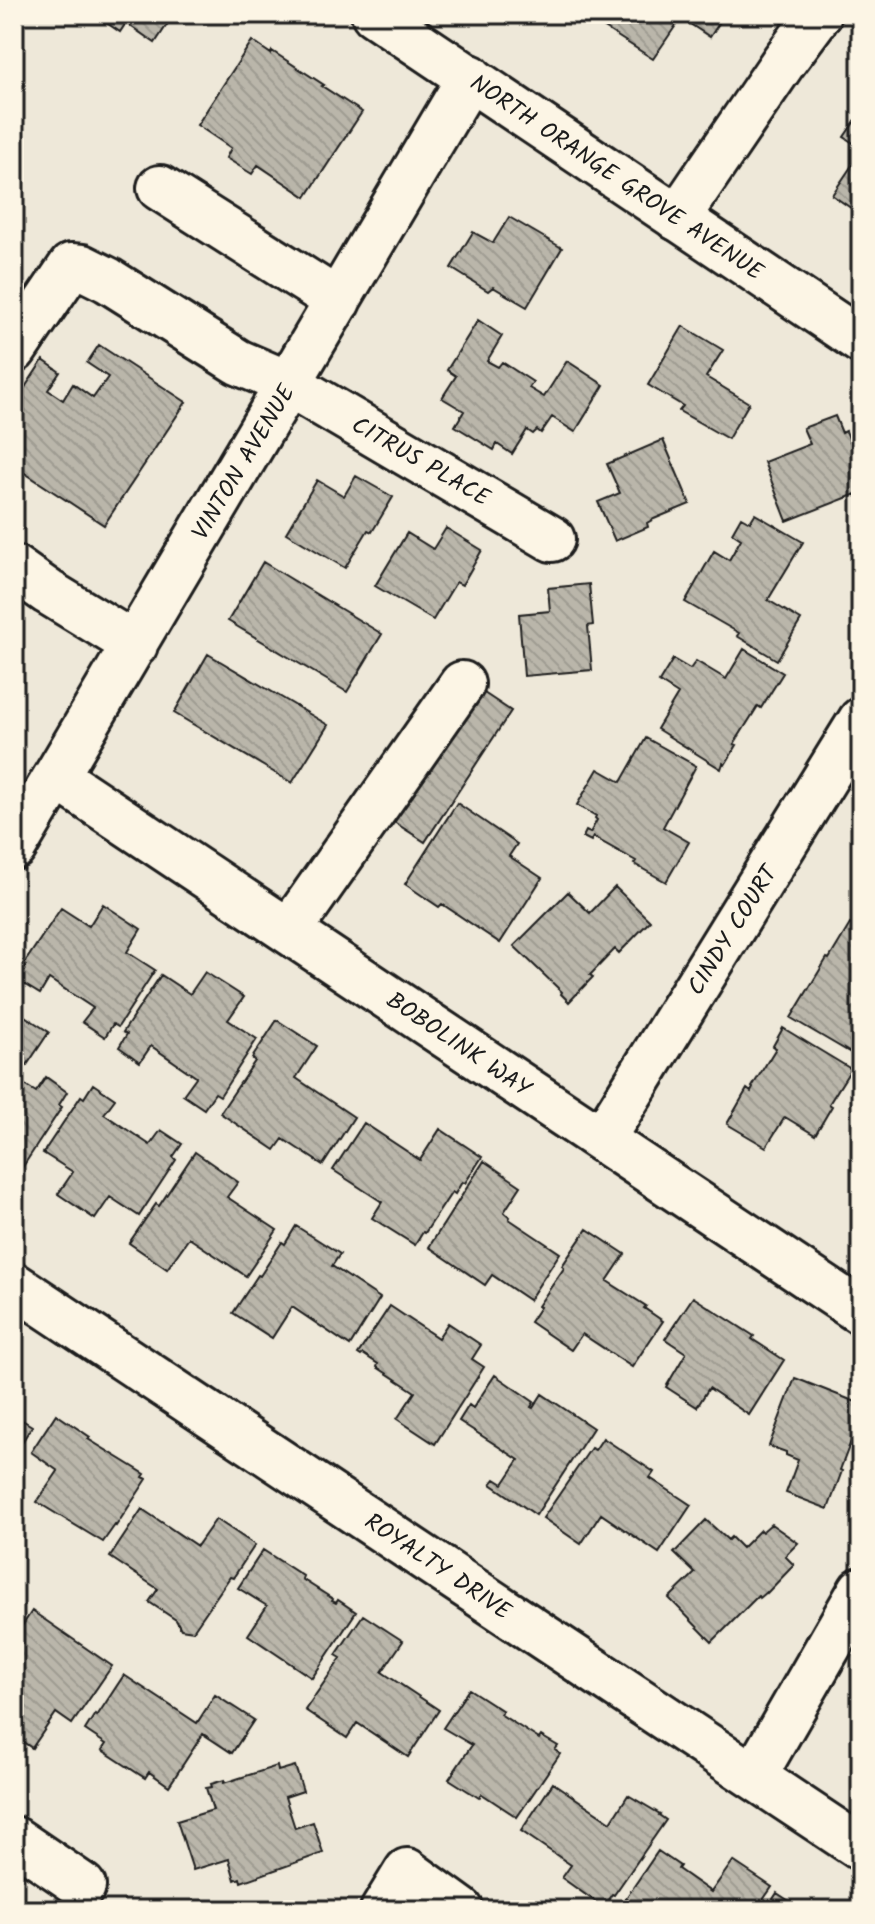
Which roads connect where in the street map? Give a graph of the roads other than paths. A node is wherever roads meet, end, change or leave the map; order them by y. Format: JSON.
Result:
{"nodes":[{"id":1,"x":374,"y":14,"type":"edge"},
{"id":2,"x":819,"y":14,"type":"edge"},
{"id":3,"x":470,"y":77,"type":"junction"},
{"id":4,"x":160,"y":188,"type":"dead end"},
{"id":5,"x":677,"y":218,"type":"junction"},
{"id":6,"x":338,"y":301,"type":"junction"},
{"id":7,"x":861,"y":341,"type":"edge"},
{"id":8,"x":16,"y":342,"type":"edge"},
{"id":9,"x":289,"y":384,"type":"junction"},
{"id":10,"x":552,"y":539,"type":"dead end"},
{"id":11,"x":18,"y":579,"type":"edge"},
{"id":12,"x":135,"y":645,"type":"junction"},
{"id":13,"x":462,"y":684,"type":"dead end"},
{"id":14,"x":861,"y":720,"type":"edge"},
{"id":15,"x":57,"y":777,"type":"junction"},
{"id":16,"x":14,"y":847,"type":"edge"},
{"id":17,"x":289,"y":931,"type":"junction"},
{"id":18,"x":602,"y":1139,"type":"junction"},
{"id":19,"x":14,"y":1285,"type":"edge"},
{"id":20,"x":861,"y":1312,"type":"edge"},
{"id":21,"x":861,"y":1590,"type":"edge"},
{"id":22,"x":754,"y":1776,"type":"junction"},
{"id":23,"x":14,"y":1839,"type":"edge"},
{"id":24,"x":861,"y":1848,"type":"edge"},
{"id":25,"x":83,"y":1886,"type":"dead end"},
{"id":26,"x":383,"y":1910,"type":"edge"},
{"id":27,"x":461,"y":1910,"type":"edge"}],
"edges":[{"from":1,"to":3,"type":"street","name":"NORTH ORANGE GROVE AVENUE"},
{"from":2,"to":5,"type":"street"},
{"from":3,"to":5,"type":"street","name":"NORTH ORANGE GROVE AVENUE"},
{"from":3,"to":6,"type":"street","name":"VINTON AVENUE"},
{"from":4,"to":6,"type":"street"},
{"from":5,"to":7,"type":"street","name":"NORTH ORANGE GROVE AVENUE"},
{"from":6,"to":9,"type":"street","name":"VINTON AVENUE"},
{"from":8,"to":9,"type":"street","name":"CITRUS PLACE"},
{"from":9,"to":10,"type":"street","name":"CITRUS PLACE"},
{"from":9,"to":12,"type":"street","name":"VINTON AVENUE"},
{"from":11,"to":12,"type":"street"},
{"from":12,"to":15,"type":"street","name":"VINTON AVENUE"},
{"from":13,"to":17,"type":"street"},
{"from":14,"to":18,"type":"street","name":"CINDY COURT"},
{"from":15,"to":16,"type":"street","name":"VINTON AVENUE"},
{"from":15,"to":17,"type":"street","name":"BOBOLINK WAY"},
{"from":17,"to":18,"type":"street","name":"BOBOLINK WAY"},
{"from":18,"to":20,"type":"street","name":"BOBOLINK WAY"},
{"from":19,"to":22,"type":"street","name":"ROYALTY DRIVE"},
{"from":21,"to":22,"type":"street"},
{"from":22,"to":24,"type":"street","name":"ROYALTY DRIVE"},
{"from":23,"to":25,"type":"street"},
{"from":26,"to":27,"type":"street"}]}
